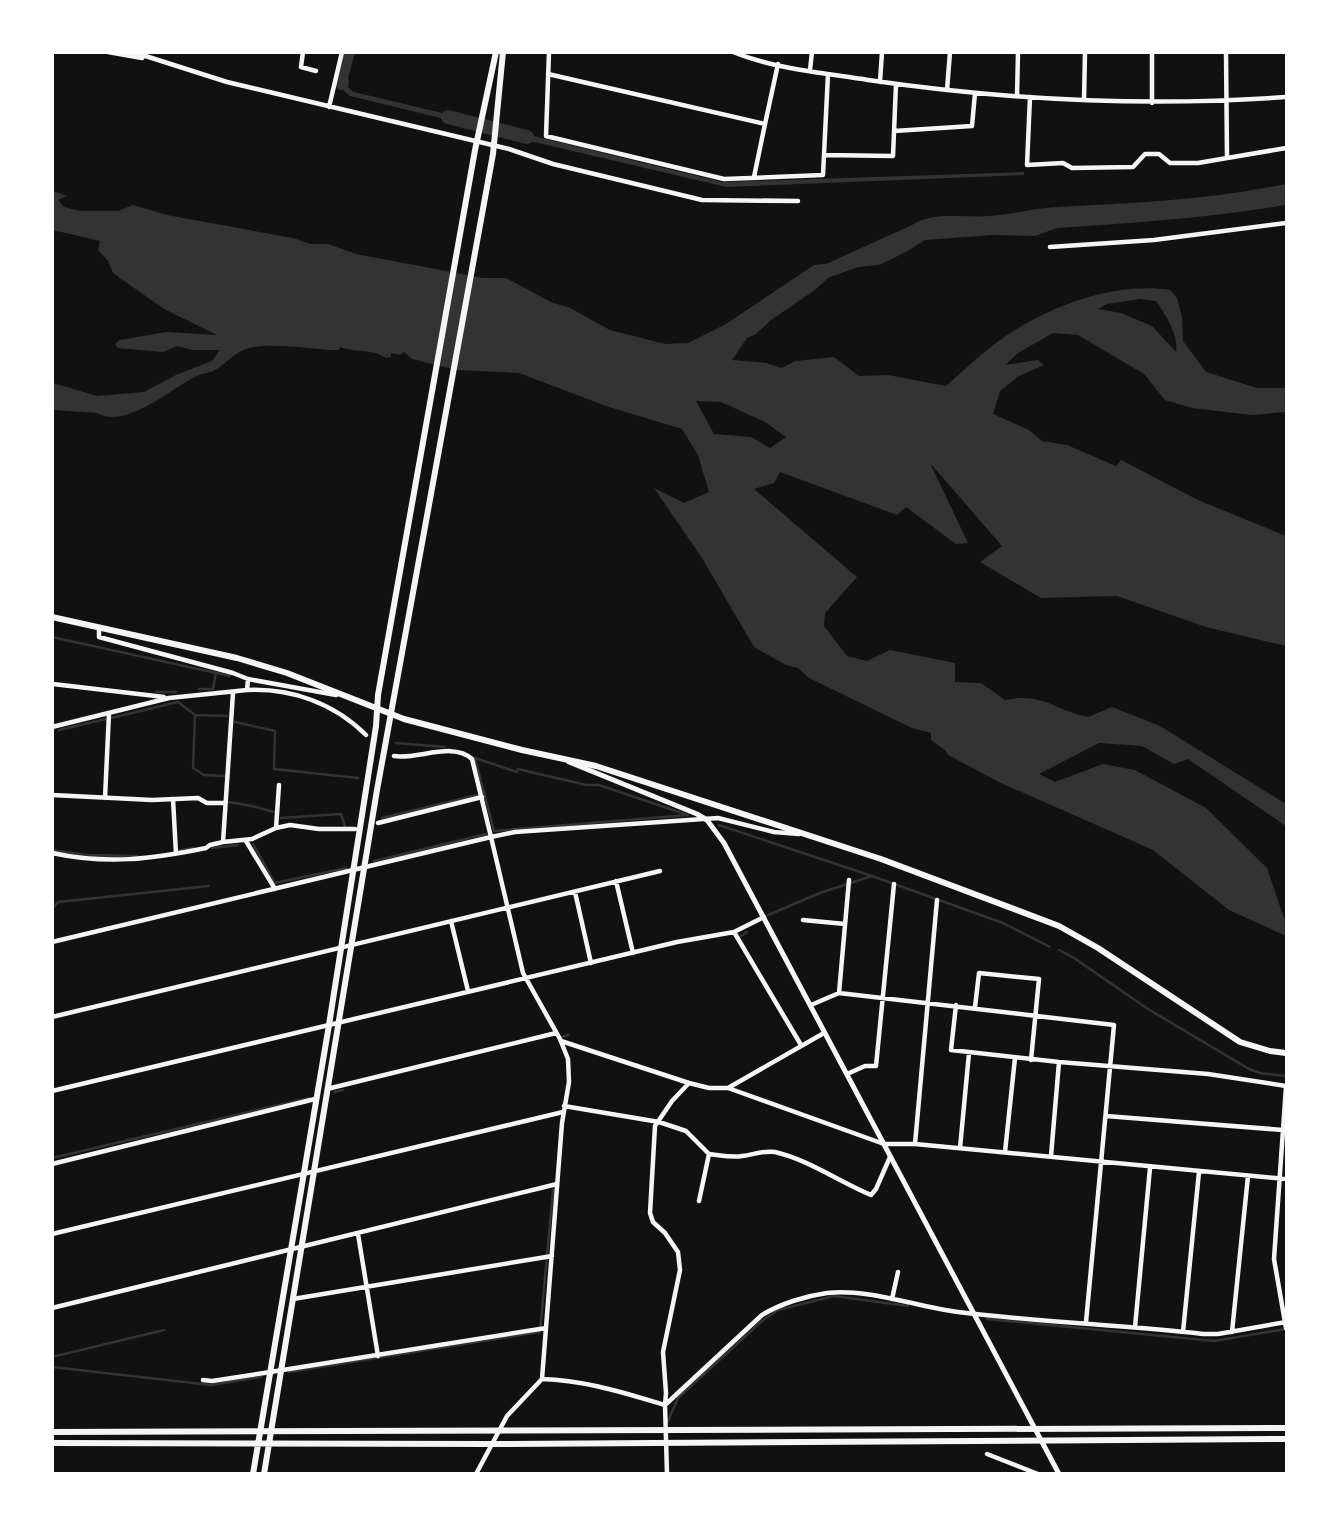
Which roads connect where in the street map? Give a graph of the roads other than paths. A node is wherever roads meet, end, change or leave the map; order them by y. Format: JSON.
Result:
{"nodes":[{"id":1,"x":108,"y":52,"type":"edge"},
{"id":2,"x":134,"y":52,"type":"edge"},
{"id":3,"x":303,"y":52,"type":"edge"},
{"id":4,"x":496,"y":52,"type":"edge"},
{"id":5,"x":503,"y":52,"type":"edge"},
{"id":6,"x":549,"y":52,"type":"edge"},
{"id":7,"x":733,"y":52,"type":"edge"},
{"id":8,"x":812,"y":52,"type":"edge"},
{"id":9,"x":882,"y":52,"type":"edge"},
{"id":10,"x":950,"y":52,"type":"edge"},
{"id":11,"x":1018,"y":52,"type":"edge"},
{"id":12,"x":1085,"y":52,"type":"edge"},
{"id":13,"x":1152,"y":52,"type":"edge"},
{"id":14,"x":1226,"y":52,"type":"edge"},
{"id":15,"x":340,"y":53,"type":"edge"},
{"id":16,"x":159,"y":61,"type":"junction"},
{"id":17,"x":778,"y":64,"type":"junction"},
{"id":18,"x":810,"y":70,"type":"junction"},
{"id":19,"x":316,"y":71,"type":"dead end"},
{"id":20,"x":828,"y":74,"type":"junction"},
{"id":21,"x":548,"y":75,"type":"junction"},
{"id":22,"x":880,"y":82,"type":"junction"},
{"id":23,"x":896,"y":84,"type":"junction"},
{"id":24,"x":947,"y":90,"type":"junction"},
{"id":25,"x":975,"y":93,"type":"junction"},
{"id":26,"x":1017,"y":96,"type":"junction"},
{"id":27,"x":1030,"y":97,"type":"junction"},
{"id":28,"x":1286,"y":97,"type":"edge"},
{"id":29,"x":1084,"y":100,"type":"junction"},
{"id":30,"x":1226,"y":102,"type":"junction"},
{"id":31,"x":1152,"y":103,"type":"junction"},
{"id":32,"x":329,"y":107,"type":"junction"},
{"id":33,"x":765,"y":124,"type":"junction"},
{"id":34,"x":894,"y":131,"type":"junction"},
{"id":35,"x":476,"y":146,"type":"junction"},
{"id":36,"x":495,"y":146,"type":"junction"},
{"id":37,"x":1286,"y":148,"type":"edge"},
{"id":38,"x":824,"y":155,"type":"junction"},
{"id":39,"x":1227,"y":158,"type":"junction"},
{"id":40,"x":754,"y":177,"type":"junction"},
{"id":41,"x":798,"y":201,"type":"dead end"},
{"id":42,"x":1286,"y":223,"type":"edge"},
{"id":43,"x":1050,"y":247,"type":"dead end"},
{"id":44,"x":52,"y":617,"type":"edge"},
{"id":45,"x":99,"y":627,"type":"junction"},
{"id":46,"x":248,"y":680,"type":"junction"},
{"id":47,"x":53,"y":684,"type":"edge"},
{"id":48,"x":247,"y":690,"type":"junction"},
{"id":49,"x":233,"y":693,"type":"junction"},
{"id":50,"x":169,"y":698,"type":"junction"},
{"id":51,"x":352,"y":698,"type":"junction"},
{"id":52,"x":377,"y":708,"type":"junction"},
{"id":53,"x":109,"y":713,"type":"junction"},
{"id":54,"x":392,"y":714,"type":"junction"},
{"id":55,"x":52,"y":727,"type":"edge"},
{"id":56,"x":366,"y":735,"type":"dead end"},
{"id":57,"x":394,"y":756,"type":"dead end"},
{"id":58,"x":563,"y":760,"type":"junction"},
{"id":59,"x":279,"y":785,"type":"dead end"},
{"id":60,"x":52,"y":795,"type":"edge"},
{"id":61,"x":482,"y":797,"type":"junction"},
{"id":62,"x":105,"y":798,"type":"junction"},
{"id":63,"x":173,"y":799,"type":"junction"},
{"id":64,"x":225,"y":803,"type":"junction"},
{"id":65,"x":706,"y":820,"type":"junction"},
{"id":66,"x":378,"y":823,"type":"dead end"},
{"id":67,"x":276,"y":828,"type":"junction"},
{"id":68,"x":355,"y":829,"type":"dead end"},
{"id":69,"x":811,"y":835,"type":"junction"},
{"id":70,"x":491,"y":837,"type":"junction"},
{"id":71,"x":246,"y":841,"type":"junction"},
{"id":72,"x":223,"y":842,"type":"junction"},
{"id":73,"x":52,"y":853,"type":"edge"},
{"id":74,"x":176,"y":854,"type":"junction"},
{"id":75,"x":364,"y":867,"type":"junction"},
{"id":76,"x":353,"y":871,"type":"junction"},
{"id":77,"x":660,"y":871,"type":"dead end"},
{"id":78,"x":849,"y":880,"type":"dead end"},
{"id":79,"x":616,"y":881,"type":"junction"},
{"id":80,"x":894,"y":884,"type":"dead end"},
{"id":81,"x":275,"y":889,"type":"junction"},
{"id":82,"x":575,"y":891,"type":"junction"},
{"id":83,"x":937,"y":900,"type":"dead end"},
{"id":84,"x":509,"y":907,"type":"junction"},
{"id":85,"x":764,"y":917,"type":"junction"},
{"id":86,"x":803,"y":920,"type":"dead end"},
{"id":87,"x":451,"y":921,"type":"junction"},
{"id":88,"x":845,"y":924,"type":"junction"},
{"id":89,"x":734,"y":932,"type":"junction"},
{"id":90,"x":52,"y":942,"type":"edge"},
{"id":91,"x":351,"y":944,"type":"junction"},
{"id":92,"x":340,"y":947,"type":"junction"},
{"id":93,"x":633,"y":953,"type":"junction"},
{"id":94,"x":591,"y":963,"type":"junction"},
{"id":95,"x":527,"y":978,"type":"junction"},
{"id":96,"x":468,"y":991,"type":"junction"},
{"id":97,"x":839,"y":993,"type":"junction"},
{"id":98,"x":882,"y":998,"type":"junction"},
{"id":99,"x":928,"y":1002,"type":"junction"},
{"id":100,"x":811,"y":1005,"type":"junction"},
{"id":101,"x":956,"y":1005,"type":"junction"},
{"id":102,"x":975,"y":1007,"type":"junction"},
{"id":103,"x":1036,"y":1014,"type":"junction"},
{"id":104,"x":52,"y":1017,"type":"edge"},
{"id":105,"x":339,"y":1022,"type":"junction"},
{"id":106,"x":329,"y":1025,"type":"junction"},
{"id":107,"x":556,"y":1033,"type":"junction"},
{"id":108,"x":824,"y":1033,"type":"junction"},
{"id":109,"x":560,"y":1041,"type":"junction"},
{"id":110,"x":801,"y":1045,"type":"junction"},
{"id":111,"x":969,"y":1053,"type":"junction"},
{"id":112,"x":1286,"y":1053,"type":"edge"},
{"id":113,"x":1014,"y":1058,"type":"junction"},
{"id":114,"x":1031,"y":1060,"type":"junction"},
{"id":115,"x":1059,"y":1062,"type":"junction"},
{"id":116,"x":1111,"y":1066,"type":"junction"},
{"id":117,"x":847,"y":1074,"type":"junction"},
{"id":118,"x":690,"y":1083,"type":"junction"},
{"id":119,"x":1286,"y":1087,"type":"edge"},
{"id":120,"x":728,"y":1088,"type":"junction"},
{"id":121,"x":327,"y":1089,"type":"junction"},
{"id":122,"x":52,"y":1091,"type":"edge"},
{"id":123,"x":316,"y":1099,"type":"junction"},
{"id":124,"x":563,"y":1109,"type":"junction"},
{"id":125,"x":1106,"y":1116,"type":"junction"},
{"id":126,"x":659,"y":1122,"type":"junction"},
{"id":127,"x":1283,"y":1130,"type":"junction"},
{"id":128,"x":884,"y":1144,"type":"junction"},
{"id":129,"x":915,"y":1144,"type":"junction"},
{"id":130,"x":960,"y":1148,"type":"junction"},
{"id":131,"x":1005,"y":1152,"type":"junction"},
{"id":132,"x":709,"y":1154,"type":"junction"},
{"id":133,"x":1051,"y":1156,"type":"junction"},
{"id":134,"x":890,"y":1157,"type":"junction"},
{"id":135,"x":1102,"y":1162,"type":"junction"},
{"id":136,"x":52,"y":1164,"type":"edge"},
{"id":137,"x":1150,"y":1167,"type":"junction"},
{"id":138,"x":314,"y":1171,"type":"junction"},
{"id":139,"x":1199,"y":1172,"type":"junction"},
{"id":140,"x":303,"y":1174,"type":"junction"},
{"id":141,"x":1248,"y":1176,"type":"junction"},
{"id":142,"x":1279,"y":1178,"type":"junction"},
{"id":143,"x":1286,"y":1179,"type":"edge"},
{"id":144,"x":557,"y":1184,"type":"junction"},
{"id":145,"x":699,"y":1201,"type":"dead end"},
{"id":146,"x":52,"y":1234,"type":"edge"},
{"id":147,"x":358,"y":1234,"type":"junction"},
{"id":148,"x":300,"y":1248,"type":"junction"},
{"id":149,"x":290,"y":1251,"type":"junction"},
{"id":150,"x":552,"y":1256,"type":"junction"},
{"id":151,"x":898,"y":1272,"type":"dead end"},
{"id":152,"x":366,"y":1287,"type":"junction"},
{"id":153,"x":292,"y":1299,"type":"junction"},
{"id":154,"x":892,"y":1299,"type":"junction"},
{"id":155,"x":52,"y":1308,"type":"edge"},
{"id":156,"x":974,"y":1314,"type":"junction"},
{"id":157,"x":1086,"y":1322,"type":"junction"},
{"id":158,"x":1286,"y":1324,"type":"edge"},
{"id":159,"x":1135,"y":1327,"type":"junction"},
{"id":160,"x":546,"y":1328,"type":"junction"},
{"id":161,"x":1183,"y":1332,"type":"junction"},
{"id":162,"x":1232,"y":1332,"type":"junction"},
{"id":163,"x":378,"y":1356,"type":"junction"},
{"id":164,"x":280,"y":1370,"type":"junction"},
{"id":165,"x":269,"y":1372,"type":"junction"},
{"id":166,"x":542,"y":1379,"type":"junction"},
{"id":167,"x":203,"y":1380,"type":"dead end"},
{"id":168,"x":664,"y":1405,"type":"junction"},
{"id":169,"x":1286,"y":1428,"type":"edge"},
{"id":170,"x":259,"y":1430,"type":"junction"},
{"id":171,"x":271,"y":1430,"type":"junction"},
{"id":172,"x":665,"y":1430,"type":"junction"},
{"id":173,"x":1035,"y":1430,"type":"junction"},
{"id":174,"x":52,"y":1432,"type":"edge"},
{"id":175,"x":498,"y":1432,"type":"junction"},
{"id":176,"x":1286,"y":1439,"type":"edge"},
{"id":177,"x":1041,"y":1441,"type":"junction"},
{"id":178,"x":666,"y":1442,"type":"junction"},
{"id":179,"x":52,"y":1443,"type":"edge"},
{"id":180,"x":257,"y":1443,"type":"junction"},
{"id":181,"x":269,"y":1443,"type":"junction"},
{"id":182,"x":491,"y":1444,"type":"junction"},
{"id":183,"x":986,"y":1454,"type":"dead end"},
{"id":184,"x":253,"y":1474,"type":"edge"},
{"id":185,"x":264,"y":1474,"type":"edge"},
{"id":186,"x":476,"y":1474,"type":"edge"},
{"id":187,"x":667,"y":1474,"type":"edge"},
{"id":188,"x":1038,"y":1474,"type":"edge"},
{"id":189,"x":1059,"y":1474,"type":"edge"}],
"edges":[{"from":1,"to":16,"type":"street"},
{"from":2,"to":16,"type":"street"},
{"from":3,"to":19,"type":"street"},
{"from":4,"to":35,"type":"main road"},
{"from":5,"to":36,"type":"main road"},
{"from":6,"to":21,"type":"street"},
{"from":7,"to":17,"type":"street"},
{"from":8,"to":18,"type":"street"},
{"from":9,"to":22,"type":"street"},
{"from":10,"to":24,"type":"street"},
{"from":11,"to":26,"type":"street"},
{"from":12,"to":29,"type":"street"},
{"from":13,"to":31,"type":"street"},
{"from":14,"to":30,"type":"street"},
{"from":15,"to":32,"type":"street"},
{"from":16,"to":32,"type":"street"},
{"from":17,"to":18,"type":"street"},
{"from":17,"to":33,"type":"street"},
{"from":18,"to":20,"type":"street"},
{"from":20,"to":22,"type":"street"},
{"from":20,"to":38,"type":"street"},
{"from":21,"to":33,"type":"street"},
{"from":21,"to":40,"type":"street"},
{"from":22,"to":23,"type":"street"},
{"from":23,"to":24,"type":"street"},
{"from":23,"to":34,"type":"street"},
{"from":24,"to":25,"type":"street"},
{"from":25,"to":26,"type":"street"},
{"from":25,"to":34,"type":"street"},
{"from":26,"to":27,"type":"street"},
{"from":27,"to":29,"type":"street"},
{"from":27,"to":39,"type":"street"},
{"from":28,"to":30,"type":"street"},
{"from":29,"to":31,"type":"street"},
{"from":30,"to":31,"type":"street"},
{"from":30,"to":39,"type":"street"},
{"from":32,"to":35,"type":"street"},
{"from":33,"to":40,"type":"street"},
{"from":34,"to":38,"type":"street"},
{"from":35,"to":36,"type":"street"},
{"from":35,"to":52,"type":"main road"},
{"from":36,"to":41,"type":"street"},
{"from":36,"to":54,"type":"main road"},
{"from":37,"to":39,"type":"street"},
{"from":38,"to":40,"type":"street"},
{"from":42,"to":43,"type":"street"},
{"from":44,"to":45,"type":"main road"},
{"from":45,"to":46,"type":"street"},
{"from":45,"to":51,"type":"main road"},
{"from":46,"to":48,"type":"street"},
{"from":46,"to":51,"type":"street"},
{"from":47,"to":50,"type":"street"},
{"from":48,"to":49,"type":"street"},
{"from":48,"to":56,"type":"street"},
{"from":49,"to":50,"type":"street"},
{"from":49,"to":64,"type":"street"},
{"from":50,"to":53,"type":"street"},
{"from":51,"to":52,"type":"main road"},
{"from":52,"to":54,"type":"main road"},
{"from":52,"to":76,"type":"main road"},
{"from":53,"to":55,"type":"street"},
{"from":53,"to":62,"type":"street"},
{"from":54,"to":58,"type":"main road"},
{"from":54,"to":75,"type":"main road"},
{"from":57,"to":61,"type":"street"},
{"from":58,"to":65,"type":"street"},
{"from":58,"to":69,"type":"main road"},
{"from":59,"to":67,"type":"street"},
{"from":60,"to":62,"type":"street"},
{"from":61,"to":66,"type":"street"},
{"from":61,"to":70,"type":"street"},
{"from":62,"to":63,"type":"street"},
{"from":63,"to":64,"type":"street"},
{"from":63,"to":74,"type":"street"},
{"from":64,"to":72,"type":"street"},
{"from":65,"to":69,"type":"street"},
{"from":65,"to":70,"type":"street"},
{"from":65,"to":85,"type":"street"},
{"from":67,"to":68,"type":"street"},
{"from":67,"to":71,"type":"street"},
{"from":69,"to":112,"type":"main road"},
{"from":70,"to":75,"type":"street"},
{"from":70,"to":84,"type":"street"},
{"from":71,"to":72,"type":"street"},
{"from":71,"to":81,"type":"street"},
{"from":72,"to":74,"type":"street"},
{"from":73,"to":74,"type":"street"},
{"from":75,"to":76,"type":"street"},
{"from":75,"to":91,"type":"main road"},
{"from":76,"to":81,"type":"street"},
{"from":76,"to":92,"type":"main road"},
{"from":77,"to":79,"type":"street"},
{"from":78,"to":88,"type":"street"},
{"from":79,"to":82,"type":"street"},
{"from":79,"to":93,"type":"street"},
{"from":80,"to":98,"type":"street"},
{"from":81,"to":90,"type":"street"},
{"from":82,"to":84,"type":"street"},
{"from":82,"to":94,"type":"street"},
{"from":83,"to":99,"type":"street"},
{"from":84,"to":87,"type":"street"},
{"from":84,"to":95,"type":"street"},
{"from":85,"to":89,"type":"street"},
{"from":85,"to":100,"type":"street"},
{"from":86,"to":88,"type":"street"},
{"from":87,"to":91,"type":"street"},
{"from":87,"to":96,"type":"street"},
{"from":88,"to":97,"type":"street"},
{"from":89,"to":93,"type":"street"},
{"from":89,"to":110,"type":"street"},
{"from":91,"to":92,"type":"street"},
{"from":91,"to":105,"type":"main road"},
{"from":92,"to":104,"type":"street"},
{"from":92,"to":106,"type":"main road"},
{"from":93,"to":94,"type":"street"},
{"from":94,"to":95,"type":"street"},
{"from":95,"to":96,"type":"street"},
{"from":95,"to":107,"type":"street"},
{"from":96,"to":105,"type":"street"},
{"from":97,"to":98,"type":"street"},
{"from":97,"to":100,"type":"street"},
{"from":98,"to":99,"type":"street"},
{"from":98,"to":117,"type":"street"},
{"from":99,"to":101,"type":"street"},
{"from":99,"to":129,"type":"street"},
{"from":100,"to":108,"type":"street"},
{"from":101,"to":102,"type":"street"},
{"from":101,"to":111,"type":"street"},
{"from":102,"to":103,"type":"street"},
{"from":102,"to":103,"type":"street"},
{"from":103,"to":114,"type":"street"},
{"from":103,"to":116,"type":"street"},
{"from":105,"to":106,"type":"street"},
{"from":105,"to":121,"type":"main road"},
{"from":106,"to":122,"type":"street"},
{"from":106,"to":123,"type":"main road"},
{"from":107,"to":109,"type":"street"},
{"from":107,"to":121,"type":"street"},
{"from":108,"to":110,"type":"street"},
{"from":108,"to":117,"type":"street"},
{"from":109,"to":118,"type":"street"},
{"from":109,"to":124,"type":"street"},
{"from":110,"to":120,"type":"street"},
{"from":111,"to":113,"type":"street"},
{"from":111,"to":130,"type":"street"},
{"from":113,"to":114,"type":"street"},
{"from":113,"to":131,"type":"street"},
{"from":114,"to":115,"type":"street"},
{"from":115,"to":116,"type":"street"},
{"from":115,"to":133,"type":"street"},
{"from":116,"to":119,"type":"street"},
{"from":116,"to":125,"type":"street"},
{"from":117,"to":128,"type":"street"},
{"from":118,"to":120,"type":"street"},
{"from":118,"to":126,"type":"street"},
{"from":119,"to":127,"type":"street"},
{"from":120,"to":128,"type":"street"},
{"from":121,"to":138,"type":"main road"},
{"from":123,"to":136,"type":"street"},
{"from":123,"to":140,"type":"main road"},
{"from":124,"to":126,"type":"street"},
{"from":124,"to":138,"type":"street"},
{"from":124,"to":144,"type":"street"},
{"from":125,"to":127,"type":"street"},
{"from":125,"to":135,"type":"street"},
{"from":126,"to":132,"type":"street"},
{"from":126,"to":168,"type":"street"},
{"from":127,"to":142,"type":"street"},
{"from":128,"to":129,"type":"street"},
{"from":128,"to":134,"type":"street"},
{"from":129,"to":130,"type":"street"},
{"from":130,"to":131,"type":"street"},
{"from":131,"to":133,"type":"street"},
{"from":132,"to":134,"type":"street"},
{"from":132,"to":145,"type":"street"},
{"from":133,"to":135,"type":"street"},
{"from":134,"to":156,"type":"street"},
{"from":135,"to":137,"type":"street"},
{"from":135,"to":157,"type":"street"},
{"from":137,"to":139,"type":"street"},
{"from":137,"to":159,"type":"street"},
{"from":138,"to":140,"type":"street"},
{"from":138,"to":148,"type":"main road"},
{"from":139,"to":141,"type":"street"},
{"from":139,"to":161,"type":"street"},
{"from":140,"to":146,"type":"street"},
{"from":140,"to":149,"type":"main road"},
{"from":141,"to":142,"type":"street"},
{"from":141,"to":162,"type":"street"},
{"from":142,"to":143,"type":"street"},
{"from":142,"to":158,"type":"street"},
{"from":144,"to":147,"type":"street"},
{"from":144,"to":150,"type":"street"},
{"from":147,"to":148,"type":"street"},
{"from":147,"to":152,"type":"street"},
{"from":148,"to":149,"type":"street"},
{"from":148,"to":153,"type":"main road"},
{"from":149,"to":155,"type":"street"},
{"from":149,"to":165,"type":"main road"},
{"from":150,"to":152,"type":"street"},
{"from":150,"to":160,"type":"street"},
{"from":151,"to":154,"type":"street"},
{"from":152,"to":153,"type":"street"},
{"from":152,"to":163,"type":"street"},
{"from":153,"to":164,"type":"main road"},
{"from":154,"to":156,"type":"street"},
{"from":154,"to":168,"type":"street"},
{"from":156,"to":157,"type":"street"},
{"from":156,"to":173,"type":"street"},
{"from":157,"to":159,"type":"street"},
{"from":158,"to":162,"type":"street"},
{"from":159,"to":161,"type":"street"},
{"from":160,"to":163,"type":"street"},
{"from":160,"to":166,"type":"street"},
{"from":161,"to":162,"type":"street"},
{"from":163,"to":164,"type":"street"},
{"from":164,"to":165,"type":"street"},
{"from":164,"to":171,"type":"main road"},
{"from":165,"to":167,"type":"street"},
{"from":165,"to":170,"type":"main road"},
{"from":166,"to":168,"type":"street"},
{"from":166,"to":175,"type":"street"},
{"from":168,"to":172,"type":"street"},
{"from":169,"to":173,"type":"main road"},
{"from":170,"to":171,"type":"main road"},
{"from":170,"to":174,"type":"main road"},
{"from":170,"to":180,"type":"main road"},
{"from":171,"to":175,"type":"main road"},
{"from":171,"to":181,"type":"main road"},
{"from":172,"to":173,"type":"main road"},
{"from":172,"to":175,"type":"main road"},
{"from":172,"to":178,"type":"street"},
{"from":173,"to":177,"type":"street"},
{"from":175,"to":182,"type":"street"},
{"from":176,"to":177,"type":"main road"},
{"from":177,"to":178,"type":"main road"},
{"from":177,"to":189,"type":"street"},
{"from":178,"to":182,"type":"main road"},
{"from":178,"to":187,"type":"street"},
{"from":179,"to":180,"type":"main road"},
{"from":180,"to":181,"type":"main road"},
{"from":180,"to":184,"type":"main road"},
{"from":181,"to":182,"type":"main road"},
{"from":181,"to":185,"type":"main road"},
{"from":182,"to":186,"type":"street"},
{"from":183,"to":188,"type":"street"}]}
